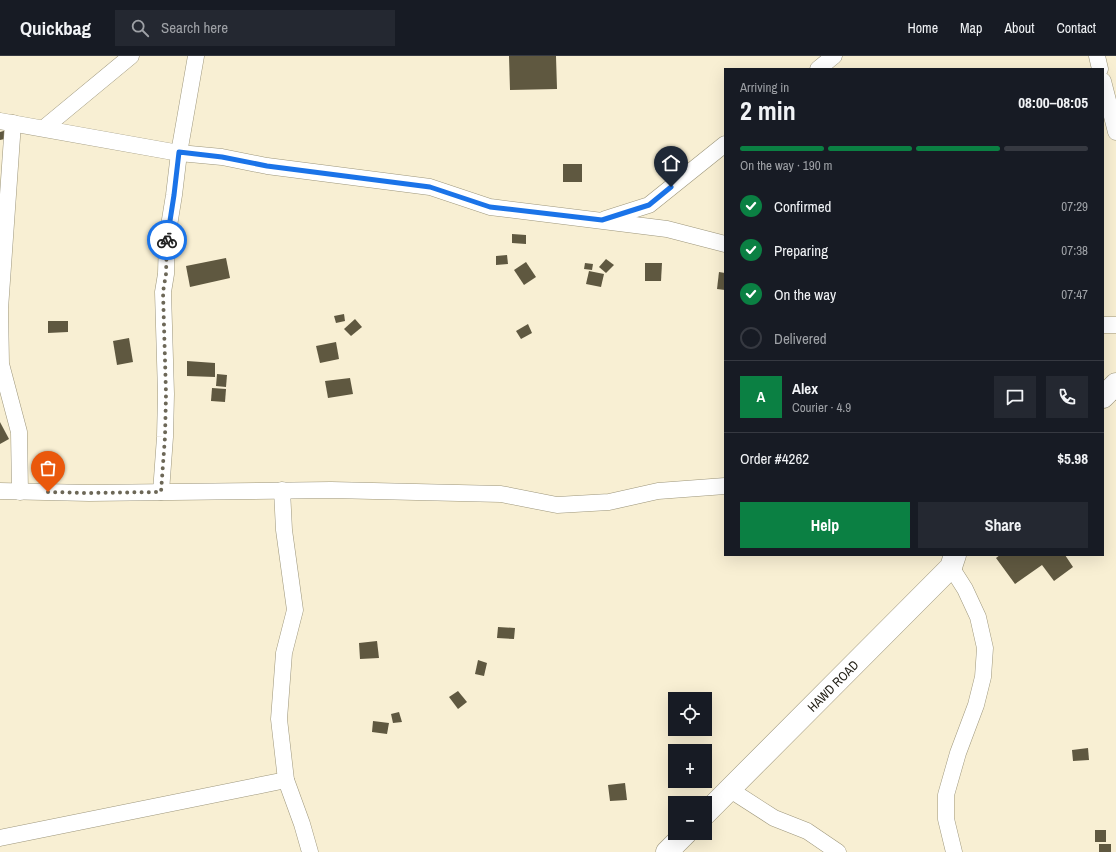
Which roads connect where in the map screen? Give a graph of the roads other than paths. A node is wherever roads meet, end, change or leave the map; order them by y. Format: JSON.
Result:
{"nodes":[{"id":1,"x":131,"y":56,"type":"edge"},
{"id":2,"x":196,"y":56,"type":"edge"},
{"id":3,"x":834,"y":56,"type":"edge"},
{"id":4,"x":819,"y":68,"type":"edge"},
{"id":5,"x":1104,"y":79,"type":"edge"},
{"id":6,"x":7,"y":122,"type":"edge"},
{"id":7,"x":44,"y":128,"type":"junction"},
{"id":8,"x":1116,"y":132,"type":"edge"},
{"id":9,"x":724,"y":145,"type":"edge"},
{"id":10,"x":179,"y":152,"type":"junction"},
{"id":11,"x":602,"y":220,"type":"junction"},
{"id":12,"x":724,"y":244,"type":"edge"},
{"id":13,"x":1104,"y":325,"type":"edge"},
{"id":14,"x":1116,"y":325,"type":"edge"},
{"id":15,"x":724,"y":486,"type":"edge"},
{"id":16,"x":282,"y":490,"type":"junction"},
{"id":17,"x":0,"y":491,"type":"edge"},
{"id":18,"x":20,"y":492,"type":"junction"},
{"id":19,"x":161,"y":492,"type":"junction"},
{"id":20,"x":953,"y":561,"type":"edge"},
{"id":21,"x":286,"y":780,"type":"junction"},
{"id":22,"x":729,"y":789,"type":"junction"},
{"id":23,"x":712,"y":807,"type":"edge"},
{"id":24,"x":0,"y":838,"type":"edge"},
{"id":25,"x":679,"y":840,"type":"edge"},
{"id":26,"x":310,"y":852,"type":"edge"},
{"id":27,"x":667,"y":852,"type":"edge"},
{"id":28,"x":838,"y":852,"type":"edge"},
{"id":29,"x":954,"y":852,"type":"edge"}],
"edges":[{"from":1,"to":7,"type":"street"},
{"from":2,"to":10,"type":"street"},
{"from":3,"to":4,"type":"street"},
{"from":5,"to":8,"type":"street"},
{"from":6,"to":7,"type":"street"},
{"from":6,"to":18,"type":"street"},
{"from":7,"to":10,"type":"street"},
{"from":9,"to":11,"type":"street"},
{"from":10,"to":11,"type":"street"},
{"from":10,"to":19,"type":"street"},
{"from":11,"to":12,"type":"street"},
{"from":13,"to":14,"type":"street"},
{"from":15,"to":16,"type":"street"},
{"from":16,"to":19,"type":"street"},
{"from":16,"to":21,"type":"street"},
{"from":17,"to":18,"type":"street"},
{"from":18,"to":19,"type":"street"},
{"from":20,"to":22,"type":"main road","name":"HAWD ROAD"},
{"from":20,"to":29,"type":"street"},
{"from":21,"to":24,"type":"street"},
{"from":21,"to":26,"type":"street"},
{"from":22,"to":23,"type":"main road","name":"HAWD ROAD"},
{"from":22,"to":28,"type":"street"},
{"from":25,"to":27,"type":"main road"}]}
